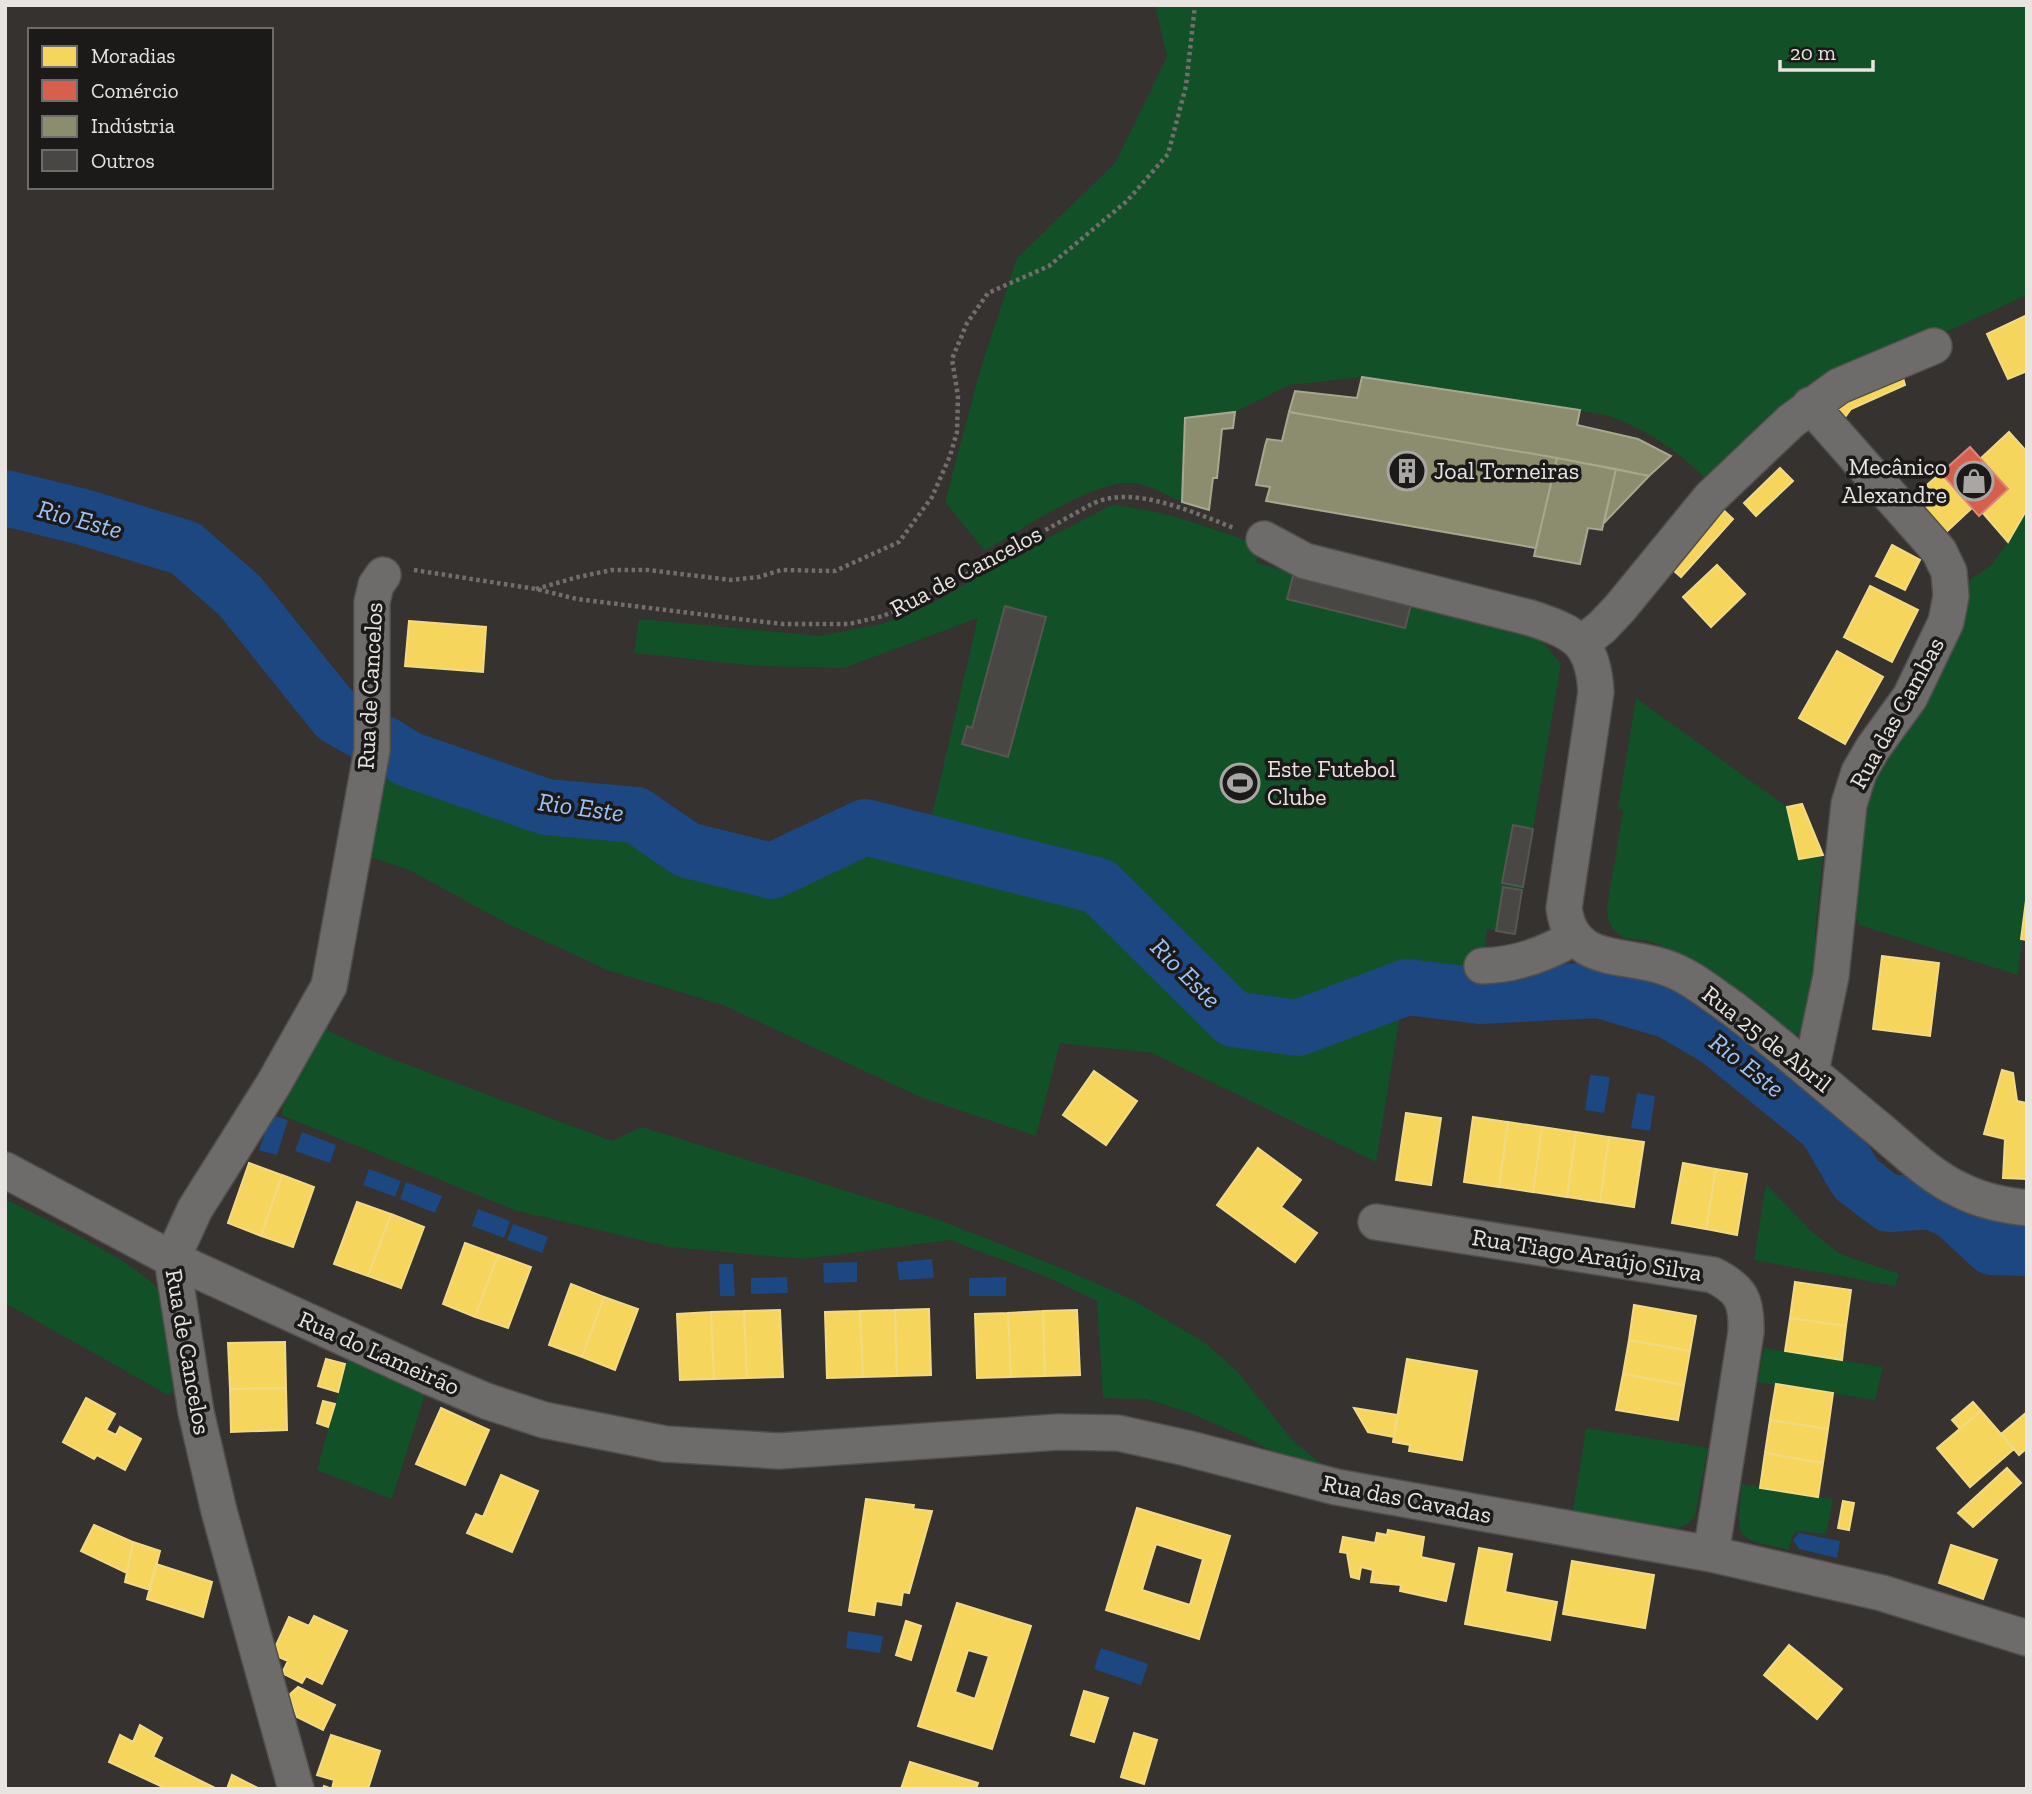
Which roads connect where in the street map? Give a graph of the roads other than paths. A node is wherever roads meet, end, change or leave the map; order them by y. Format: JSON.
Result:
{"nodes":[{"id":1,"x":1934,"y":346,"type":"dead end"},
{"id":2,"x":1810,"y":405,"type":"junction"},
{"id":3,"x":1264,"y":539,"type":"road end"},
{"id":4,"x":383,"y":575,"type":"road end"},
{"id":5,"x":1582,"y":643,"type":"junction"},
{"id":6,"x":1573,"y":938,"type":"junction"},
{"id":7,"x":1482,"y":966,"type":"dead end"},
{"id":8,"x":1811,"y":1071,"type":"junction"},
{"id":9,"x":5,"y":1170,"type":"edge"},
{"id":10,"x":2027,"y":1208,"type":"edge"},
{"id":11,"x":1376,"y":1222,"type":"dead end"},
{"id":12,"x":172,"y":1259,"type":"junction"},
{"id":13,"x":779,"y":1451,"type":"joint"},
{"id":14,"x":1712,"y":1553,"type":"junction"},
{"id":15,"x":2027,"y":1638,"type":"edge"},
{"id":16,"x":296,"y":1789,"type":"edge"}],
"edges":[{"from":1,"to":2,"type":"street"},
{"from":2,"to":5,"type":"street"},
{"from":2,"to":8,"type":"street","name":"Rua das Cambas"},
{"from":3,"to":5,"type":"street"},
{"from":4,"to":12,"type":"street","name":"Rua de Cancelos"},
{"from":5,"to":6,"type":"street"},
{"from":6,"to":7,"type":"street"},
{"from":6,"to":8,"type":"street","name":"Rua 25 de Abril"},
{"from":8,"to":10,"type":"street","name":"Rua 25 de Abril"},
{"from":9,"to":12,"type":"street","name":"Rua do Lameirão"},
{"from":11,"to":14,"type":"street","name":"Rua Tiago Araújo Silva"},
{"from":12,"to":13,"type":"street","name":"Rua do Lameirão"},
{"from":12,"to":16,"type":"street","name":"Rua de Cancelos"},
{"from":13,"to":14,"type":"street","name":"Rua das Cavadas"},
{"from":14,"to":15,"type":"street","name":"Rua das Cavadas"}]}
